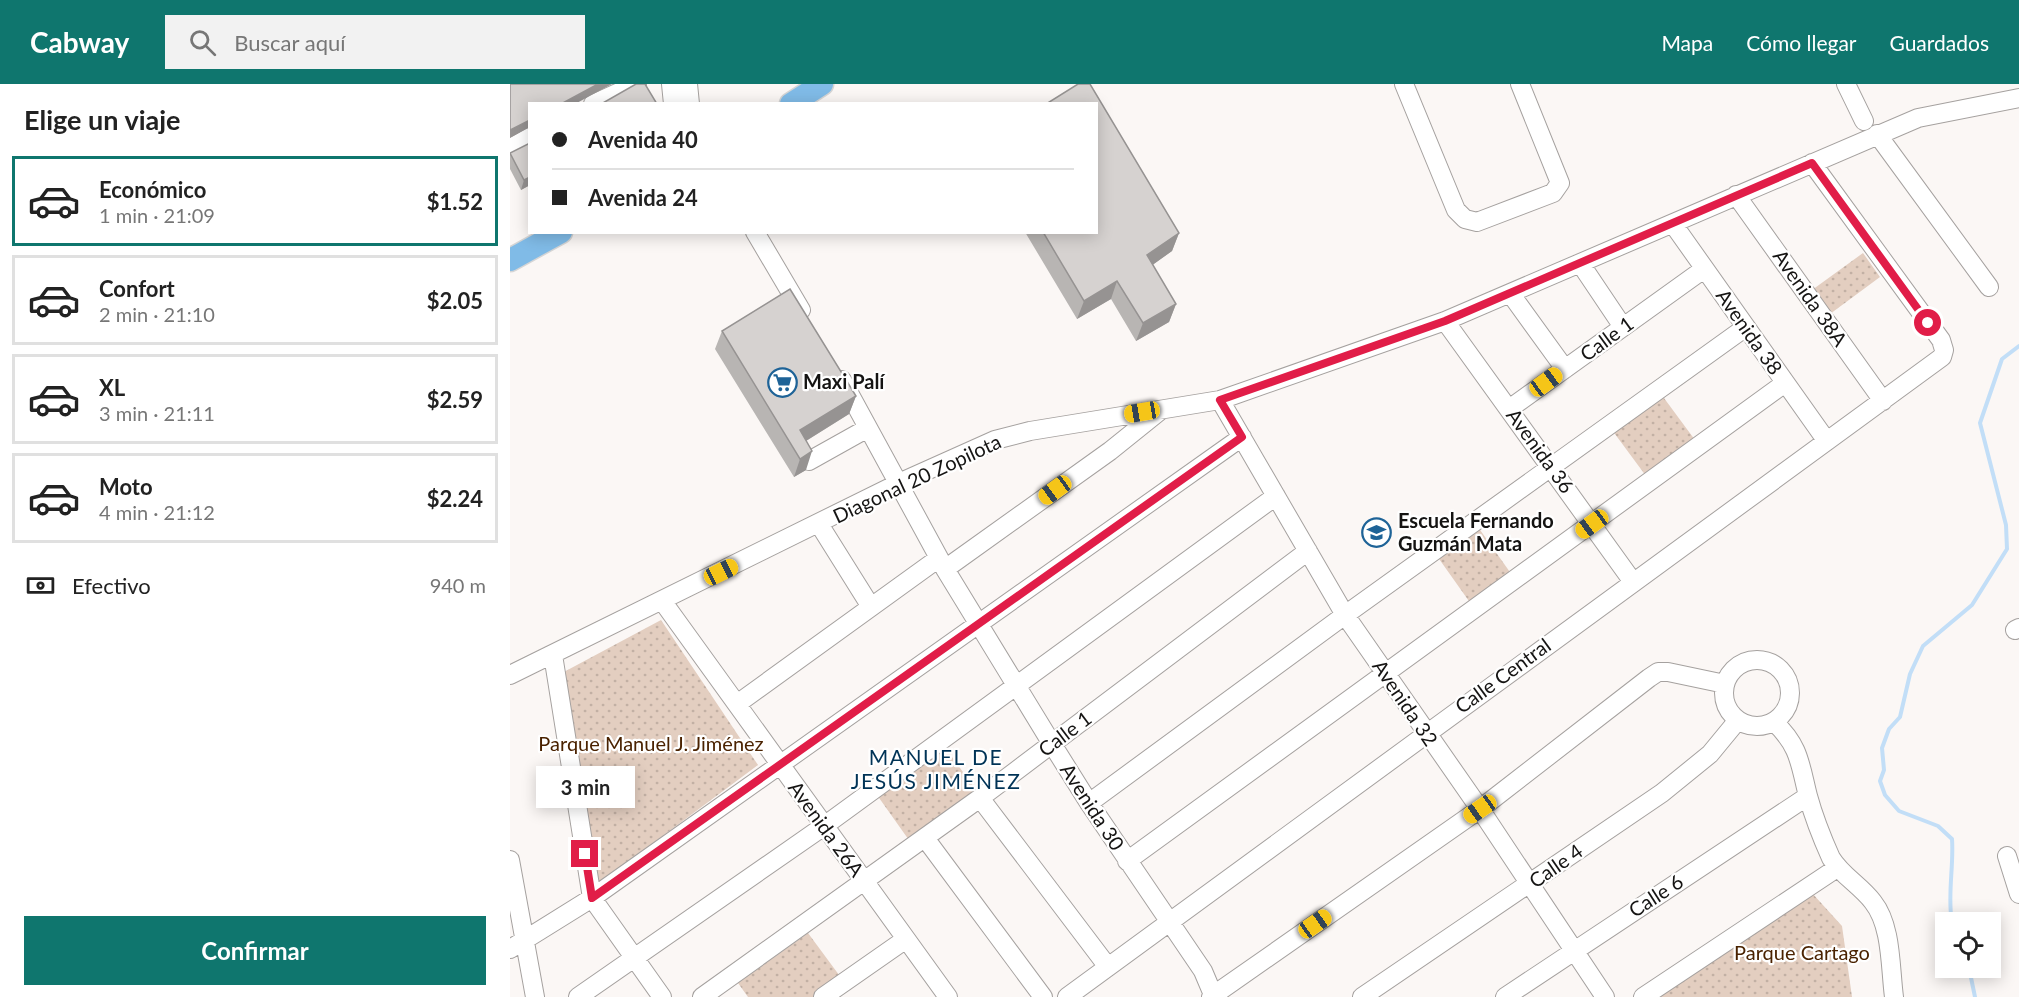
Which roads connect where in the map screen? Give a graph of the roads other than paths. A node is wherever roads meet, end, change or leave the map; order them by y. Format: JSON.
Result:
{"nodes":[{"id":1,"x":637,"y":84,"type":"edge"},
{"id":2,"x":671,"y":84,"type":"edge"},
{"id":3,"x":688,"y":84,"type":"edge"},
{"id":4,"x":822,"y":84,"type":"edge"},
{"id":5,"x":1404,"y":84,"type":"edge"},
{"id":6,"x":1520,"y":84,"type":"edge"},
{"id":7,"x":1846,"y":84,"type":"edge"},
{"id":8,"x":2019,"y":98,"type":"edge"},
{"id":9,"x":597,"y":102,"type":"edge"},
{"id":10,"x":673,"y":102,"type":"edge"},
{"id":11,"x":690,"y":102,"type":"edge"},
{"id":12,"x":794,"y":102,"type":"edge"},
{"id":13,"x":1871,"y":128,"type":"junction"},
{"id":14,"x":528,"y":138,"type":"edge"},
{"id":15,"x":510,"y":148,"type":"edge"},
{"id":16,"x":1812,"y":163,"type":"junction"},
{"id":17,"x":1736,"y":195,"type":"junction"},
{"id":18,"x":1672,"y":224,"type":"junction"},
{"id":19,"x":557,"y":234,"type":"edge"},
{"id":20,"x":756,"y":234,"type":"edge"},
{"id":21,"x":510,"y":260,"type":"edge"},
{"id":22,"x":1580,"y":263,"type":"junction"},
{"id":23,"x":1704,"y":269,"type":"junction"},
{"id":24,"x":1989,"y":287,"type":"dead end"},
{"id":25,"x":1510,"y":293,"type":"junction"},
{"id":26,"x":1445,"y":321,"type":"junction"},
{"id":27,"x":807,"y":322,"type":"edge"},
{"id":28,"x":1623,"y":327,"type":"junction"},
{"id":29,"x":1746,"y":327,"type":"junction"},
{"id":30,"x":831,"y":362,"type":"edge"},
{"id":31,"x":1565,"y":369,"type":"junction"},
{"id":32,"x":1785,"y":383,"type":"junction"},
{"id":33,"x":1220,"y":400,"type":"junction"},
{"id":34,"x":1883,"y":401,"type":"junction"},
{"id":35,"x":1164,"y":408,"type":"junction"},
{"id":36,"x":1509,"y":409,"type":"junction"},
{"id":37,"x":868,"y":428,"type":"junction"},
{"id":38,"x":1242,"y":437,"type":"junction"},
{"id":39,"x":1826,"y":440,"type":"junction"},
{"id":40,"x":809,"y":460,"type":"edge"},
{"id":41,"x":1552,"y":467,"type":"junction"},
{"id":42,"x":899,"y":483,"type":"junction"},
{"id":43,"x":1276,"y":496,"type":"junction"},
{"id":44,"x":819,"y":524,"type":"junction"},
{"id":45,"x":1592,"y":524,"type":"junction"},
{"id":46,"x":1308,"y":551,"type":"junction"},
{"id":47,"x":942,"y":564,"type":"junction"},
{"id":48,"x":1633,"y":582,"type":"junction"},
{"id":49,"x":663,"y":602,"type":"junction"},
{"id":50,"x":871,"y":607,"type":"junction"},
{"id":51,"x":1345,"y":615,"type":"junction"},
{"id":52,"x":979,"y":623,"type":"junction"},
{"id":53,"x":553,"y":655,"type":"junction"},
{"id":54,"x":1385,"y":673,"type":"junction"},
{"id":55,"x":510,"y":675,"type":"edge"},
{"id":56,"x":1017,"y":684,"type":"junction"},
{"id":57,"x":1725,"y":684,"type":"junction"},
{"id":58,"x":736,"y":704,"type":"junction"},
{"id":59,"x":1738,"y":720,"type":"junction"},
{"id":60,"x":1774,"y":722,"type":"junction"},
{"id":61,"x":1425,"y":733,"type":"junction"},
{"id":62,"x":1052,"y":744,"type":"junction"},
{"id":63,"x":780,"y":764,"type":"junction"},
{"id":64,"x":1808,"y":796,"type":"junction"},
{"id":65,"x":980,"y":798,"type":"junction"},
{"id":66,"x":1089,"y":803,"type":"junction"},
{"id":67,"x":1480,"y":809,"type":"junction"},
{"id":68,"x":824,"y":826,"type":"junction"},
{"id":69,"x":925,"y":838,"type":"junction"},
{"id":70,"x":2007,"y":856,"type":"dead end"},
{"id":71,"x":510,"y":860,"type":"edge"},
{"id":72,"x":1127,"y":861,"type":"junction"},
{"id":73,"x":1837,"y":868,"type":"junction"},
{"id":74,"x":865,"y":882,"type":"junction"},
{"id":75,"x":1528,"y":885,"type":"junction"},
{"id":76,"x":2019,"y":894,"type":"edge"},
{"id":77,"x":592,"y":898,"type":"junction"},
{"id":78,"x":1171,"y":921,"type":"junction"},
{"id":79,"x":906,"y":939,"type":"junction"},
{"id":80,"x":517,"y":945,"type":"edge"},
{"id":81,"x":1573,"y":951,"type":"junction"},
{"id":82,"x":633,"y":960,"type":"junction"},
{"id":83,"x":1108,"y":967,"type":"junction"},
{"id":84,"x":943,"y":995,"type":"edge"},
{"id":85,"x":1218,"y":995,"type":"edge"},
{"id":86,"x":535,"y":997,"type":"edge"},
{"id":87,"x":578,"y":997,"type":"edge"},
{"id":88,"x":662,"y":997,"type":"edge"},
{"id":89,"x":702,"y":997,"type":"edge"},
{"id":90,"x":823,"y":997,"type":"edge"},
{"id":91,"x":1043,"y":997,"type":"edge"},
{"id":92,"x":1066,"y":997,"type":"edge"},
{"id":93,"x":1362,"y":997,"type":"edge"},
{"id":94,"x":1505,"y":997,"type":"edge"},
{"id":95,"x":1605,"y":997,"type":"edge"},
{"id":96,"x":1643,"y":997,"type":"edge"},
{"id":97,"x":1894,"y":997,"type":"edge"}],
"edges":[{"from":1,"to":9,"type":"street"},
{"from":2,"to":10,"type":"street"},
{"from":3,"to":11,"type":"street"},
{"from":4,"to":12,"type":"main road"},
{"from":5,"to":6,"type":"street"},
{"from":7,"to":13,"type":"street"},
{"from":8,"to":13,"type":"street","name":"Diagonal 20 Zopilota"},
{"from":13,"to":16,"type":"street","name":"Diagonal 20 Zopilota"},
{"from":13,"to":24,"type":"street"},
{"from":14,"to":15,"type":"street"},
{"from":16,"to":17,"type":"street","name":"Diagonal 20 Zopilota"},
{"from":16,"to":34,"type":"street","name":"Calle Central"},
{"from":17,"to":18,"type":"street","name":"Diagonal 20 Zopilota"},
{"from":17,"to":34,"type":"street","name":"Avenida 38A"},
{"from":18,"to":22,"type":"street","name":"Diagonal 20 Zopilota"},
{"from":18,"to":23,"type":"street","name":"Avenida 38"},
{"from":19,"to":21,"type":"main road"},
{"from":20,"to":27,"type":"street"},
{"from":22,"to":25,"type":"street","name":"Diagonal 20 Zopilota"},
{"from":22,"to":28,"type":"street"},
{"from":23,"to":28,"type":"street","name":"Calle 1"},
{"from":23,"to":29,"type":"street","name":"Avenida 38"},
{"from":25,"to":26,"type":"street","name":"Diagonal 20 Zopilota"},
{"from":25,"to":31,"type":"street"},
{"from":26,"to":33,"type":"street","name":"Diagonal 20 Zopilota"},
{"from":26,"to":36,"type":"street","name":"Avenida 36"},
{"from":28,"to":31,"type":"street","name":"Calle 1"},
{"from":29,"to":32,"type":"street","name":"Avenida 38"},
{"from":29,"to":41,"type":"street"},
{"from":30,"to":37,"type":"street","name":"Avenida 30"},
{"from":31,"to":36,"type":"street","name":"Calle 1"},
{"from":32,"to":39,"type":"street","name":"Avenida 38"},
{"from":32,"to":45,"type":"street"},
{"from":33,"to":35,"type":"street","name":"Diagonal 20 Zopilota"},
{"from":33,"to":38,"type":"street","name":"Avenida 32"},
{"from":34,"to":39,"type":"street","name":"Calle Central"},
{"from":35,"to":42,"type":"street","name":"Diagonal 20 Zopilota"},
{"from":35,"to":47,"type":"street"},
{"from":36,"to":41,"type":"street","name":"Avenida 36"},
{"from":37,"to":40,"type":"street"},
{"from":37,"to":42,"type":"street","name":"Avenida 30"},
{"from":38,"to":43,"type":"street","name":"Avenida 32"},
{"from":38,"to":52,"type":"street"},
{"from":39,"to":48,"type":"street","name":"Calle Central"},
{"from":41,"to":45,"type":"street","name":"Avenida 36"},
{"from":41,"to":51,"type":"street"},
{"from":42,"to":44,"type":"street","name":"Diagonal 20 Zopilota"},
{"from":42,"to":47,"type":"street","name":"Avenida 30"},
{"from":43,"to":46,"type":"street","name":"Avenida 32"},
{"from":43,"to":56,"type":"street"},
{"from":44,"to":49,"type":"street","name":"Diagonal 20 Zopilota"},
{"from":44,"to":50,"type":"street"},
{"from":45,"to":48,"type":"street","name":"Avenida 36"},
{"from":45,"to":54,"type":"street"},
{"from":46,"to":51,"type":"street","name":"Avenida 32"},
{"from":46,"to":62,"type":"street","name":"Calle 1"},
{"from":47,"to":50,"type":"street"},
{"from":47,"to":52,"type":"street","name":"Avenida 30"},
{"from":48,"to":61,"type":"street","name":"Calle Central"},
{"from":49,"to":53,"type":"street","name":"Diagonal 20 Zopilota"},
{"from":49,"to":58,"type":"street","name":"Avenida 26A"},
{"from":50,"to":58,"type":"street"},
{"from":51,"to":54,"type":"street","name":"Avenida 32"},
{"from":51,"to":66,"type":"street"},
{"from":52,"to":56,"type":"street","name":"Avenida 30"},
{"from":52,"to":63,"type":"street"},
{"from":53,"to":55,"type":"street","name":"Diagonal 20 Zopilota"},
{"from":53,"to":77,"type":"street"},
{"from":54,"to":61,"type":"street","name":"Avenida 32"},
{"from":54,"to":72,"type":"street"},
{"from":56,"to":62,"type":"street","name":"Avenida 30"},
{"from":56,"to":68,"type":"street"},
{"from":57,"to":59,"type":"street"},
{"from":57,"to":60,"type":"street"},
{"from":57,"to":67,"type":"street"},
{"from":58,"to":63,"type":"street","name":"Avenida 26A"},
{"from":59,"to":60,"type":"street"},
{"from":59,"to":75,"type":"street","name":"Calle 4"},
{"from":60,"to":64,"type":"street"},
{"from":61,"to":67,"type":"street","name":"Avenida 32"},
{"from":61,"to":78,"type":"street","name":"Calle Central"},
{"from":62,"to":65,"type":"street","name":"Calle 1"},
{"from":62,"to":66,"type":"street","name":"Avenida 30"},
{"from":63,"to":68,"type":"street","name":"Avenida 26A"},
{"from":63,"to":77,"type":"street"},
{"from":64,"to":73,"type":"street"},
{"from":64,"to":81,"type":"street","name":"Calle 6"},
{"from":65,"to":69,"type":"street","name":"Calle 1"},
{"from":65,"to":83,"type":"street"},
{"from":66,"to":72,"type":"street","name":"Avenida 30"},
{"from":67,"to":75,"type":"street","name":"Avenida 32"},
{"from":67,"to":85,"type":"street"},
{"from":68,"to":74,"type":"street","name":"Avenida 26A"},
{"from":68,"to":82,"type":"street"},
{"from":69,"to":74,"type":"street","name":"Calle 1"},
{"from":69,"to":91,"type":"street"},
{"from":70,"to":76,"type":"street"},
{"from":71,"to":80,"type":"street"},
{"from":72,"to":78,"type":"street","name":"Avenida 30"},
{"from":73,"to":96,"type":"street"},
{"from":73,"to":97,"type":"street"},
{"from":74,"to":79,"type":"street","name":"Avenida 26A"},
{"from":74,"to":89,"type":"street","name":"Calle 1"},
{"from":75,"to":81,"type":"street","name":"Avenida 32"},
{"from":75,"to":93,"type":"street","name":"Calle 4"},
{"from":77,"to":80,"type":"street"},
{"from":77,"to":82,"type":"street"},
{"from":78,"to":83,"type":"street","name":"Calle Central"},
{"from":78,"to":85,"type":"street","name":"Avenida 30"},
{"from":79,"to":84,"type":"street","name":"Avenida 26A"},
{"from":79,"to":90,"type":"street"},
{"from":80,"to":86,"type":"street"},
{"from":81,"to":94,"type":"street","name":"Calle 6"},
{"from":81,"to":95,"type":"street","name":"Avenida 32"},
{"from":82,"to":87,"type":"street"},
{"from":82,"to":88,"type":"street"},
{"from":83,"to":92,"type":"street","name":"Calle Central"}]}
